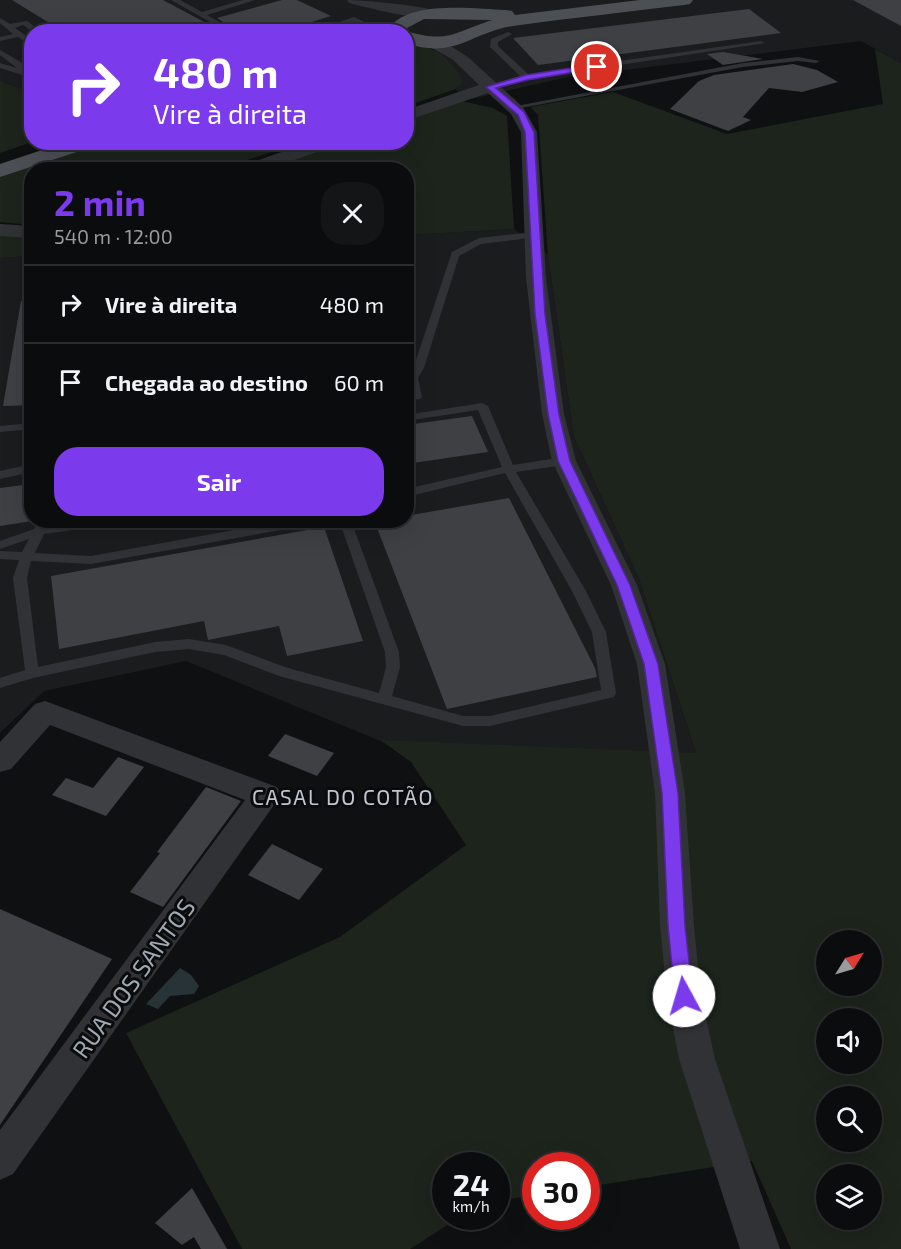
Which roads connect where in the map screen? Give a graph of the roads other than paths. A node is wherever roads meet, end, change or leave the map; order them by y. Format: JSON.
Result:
{"nodes":[{"id":1,"x":198,"y":0,"type":"edge"},
{"id":2,"x":250,"y":0,"type":"edge"},
{"id":3,"x":354,"y":0,"type":"edge"},
{"id":4,"x":642,"y":0,"type":"edge"},
{"id":5,"x":684,"y":0,"type":"edge"},
{"id":6,"x":179,"y":2,"type":"edge"},
{"id":7,"x":386,"y":7,"type":"junction"},
{"id":8,"x":433,"y":13,"type":"junction"},
{"id":9,"x":201,"y":14,"type":"junction"},
{"id":10,"x":457,"y":15,"type":"junction"},
{"id":11,"x":0,"y":20,"type":"edge"},
{"id":12,"x":26,"y":24,"type":"edge"},
{"id":13,"x":219,"y":24,"type":"edge"},
{"id":14,"x":338,"y":24,"type":"edge"},
{"id":15,"x":365,"y":24,"type":"edge"},
{"id":16,"x":401,"y":24,"type":"edge"},
{"id":17,"x":413,"y":24,"type":"edge"},
{"id":18,"x":8,"y":27,"type":"junction"},
{"id":19,"x":508,"y":34,"type":"dead end"},
{"id":20,"x":16,"y":35,"type":"junction"},
{"id":21,"x":414,"y":36,"type":"edge"},
{"id":22,"x":0,"y":39,"type":"edge"},
{"id":23,"x":24,"y":40,"type":"edge"},
{"id":24,"x":466,"y":43,"type":"junction"},
{"id":25,"x":760,"y":43,"type":"dead end"},
{"id":26,"x":0,"y":52,"type":"edge"},
{"id":27,"x":816,"y":62,"type":"dead end"},
{"id":28,"x":0,"y":65,"type":"edge"},
{"id":29,"x":18,"y":71,"type":"junction"},
{"id":30,"x":24,"y":73,"type":"edge"},
{"id":31,"x":526,"y":77,"type":"junction"},
{"id":32,"x":490,"y":87,"type":"junction"},
{"id":33,"x":515,"y":107,"type":"junction"},
{"id":34,"x":414,"y":113,"type":"edge"},
{"id":35,"x":33,"y":150,"type":"edge"},
{"id":36,"x":64,"y":150,"type":"edge"},
{"id":37,"x":305,"y":150,"type":"edge"},
{"id":38,"x":0,"y":160,"type":"edge"},
{"id":39,"x":27,"y":162,"type":"edge"},
{"id":40,"x":271,"y":162,"type":"edge"},
{"id":41,"x":24,"y":163,"type":"edge"},
{"id":42,"x":0,"y":171,"type":"edge"},
{"id":43,"x":0,"y":230,"type":"edge"},
{"id":44,"x":24,"y":232,"type":"edge"},
{"id":45,"x":534,"y":235,"type":"junction"},
{"id":46,"x":414,"y":376,"type":"edge"},
{"id":47,"x":414,"y":417,"type":"edge"},
{"id":48,"x":24,"y":427,"type":"edge"},
{"id":49,"x":0,"y":429,"type":"edge"},
{"id":50,"x":564,"y":461,"type":"junction"},
{"id":51,"x":508,"y":468,"type":"junction"},
{"id":52,"x":24,"y":470,"type":"edge"},
{"id":53,"x":0,"y":475,"type":"edge"},
{"id":54,"x":414,"y":482,"type":"edge"},
{"id":55,"x":443,"y":482,"type":"junction"},
{"id":56,"x":414,"y":491,"type":"edge"},
{"id":57,"x":38,"y":528,"type":"edge"},
{"id":58,"x":41,"y":528,"type":"edge"},
{"id":59,"x":269,"y":528,"type":"edge"},
{"id":60,"x":348,"y":528,"type":"edge"},
{"id":61,"x":0,"y":545,"type":"edge"},
{"id":62,"x":0,"y":555,"type":"edge"},
{"id":63,"x":27,"y":557,"type":"junction"},
{"id":64,"x":32,"y":672,"type":"junction"},
{"id":65,"x":0,"y":683,"type":"edge"},
{"id":66,"x":384,"y":700,"type":"junction"},
{"id":67,"x":0,"y":760,"type":"edge"},
{"id":68,"x":0,"y":1161,"type":"edge"},
{"id":69,"x":760,"y":1249,"type":"edge"}],
"edges":[{"from":1,"to":6,"type":"lane"},
{"from":2,"to":9,"type":"lane"},
{"from":3,"to":7,"type":"street"},
{"from":4,"to":10,"type":"main road"},
{"from":5,"to":24,"type":"main road"},
{"from":6,"to":9,"type":"lane"},
{"from":7,"to":8,"type":"street"},
{"from":7,"to":16,"type":"street"},
{"from":8,"to":10,"type":"main road"},
{"from":8,"to":17,"type":"main road"},
{"from":9,"to":13,"type":"lane"},
{"from":10,"to":24,"type":"main road"},
{"from":11,"to":18,"type":"lane"},
{"from":12,"to":18,"type":"lane"},
{"from":14,"to":15,"type":"lane"},
{"from":18,"to":20,"type":"lane"},
{"from":19,"to":31,"type":"lane"},
{"from":20,"to":22,"type":"lane"},
{"from":20,"to":23,"type":"lane"},
{"from":21,"to":24,"type":"main road"},
{"from":24,"to":32,"type":"street"},
{"from":25,"to":31,"type":"lane"},
{"from":26,"to":29,"type":"lane"},
{"from":27,"to":33,"type":"lane"},
{"from":28,"to":29,"type":"lane"},
{"from":29,"to":30,"type":"lane"},
{"from":31,"to":32,"type":"lane"},
{"from":32,"to":33,"type":"street"},
{"from":32,"to":34,"type":"street"},
{"from":33,"to":45,"type":"street"},
{"from":35,"to":38,"type":"main road"},
{"from":36,"to":39,"type":"main road"},
{"from":37,"to":40,"type":"street"},
{"from":41,"to":42,"type":"main road"},
{"from":43,"to":44,"type":"street"},
{"from":45,"to":46,"type":"lane"},
{"from":45,"to":50,"type":"street"},
{"from":47,"to":51,"type":"lane"},
{"from":48,"to":49,"type":"lane"},
{"from":50,"to":51,"type":"lane"},
{"from":50,"to":69,"type":"street"},
{"from":51,"to":55,"type":"lane"},
{"from":51,"to":66,"type":"lane"},
{"from":52,"to":53,"type":"lane"},
{"from":54,"to":55,"type":"lane"},
{"from":55,"to":56,"type":"lane"},
{"from":57,"to":61,"type":"lane"},
{"from":58,"to":63,"type":"lane"},
{"from":59,"to":63,"type":"lane"},
{"from":60,"to":66,"type":"lane"},
{"from":62,"to":63,"type":"lane"},
{"from":63,"to":64,"type":"lane"},
{"from":64,"to":65,"type":"lane"},
{"from":64,"to":66,"type":"lane"},
{"from":67,"to":68,"type":"street","name":"RUA DOS SANTOS"}]}
